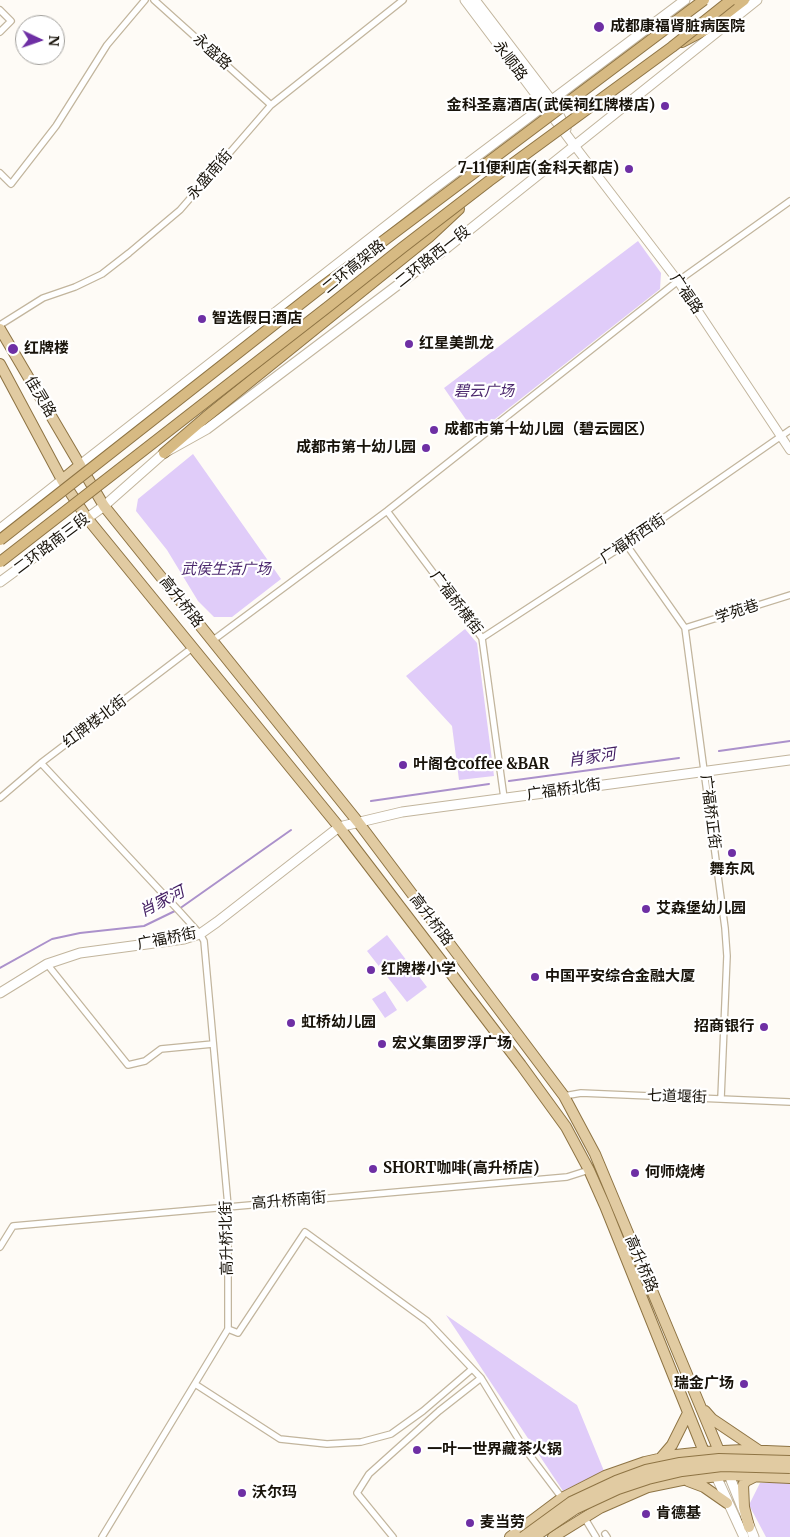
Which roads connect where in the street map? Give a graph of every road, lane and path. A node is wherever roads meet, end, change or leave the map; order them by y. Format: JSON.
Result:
{"nodes":[{"id":1,"x":145,"y":0,"type":"edge"},
{"id":2,"x":154,"y":0,"type":"edge"},
{"id":3,"x":403,"y":0,"type":"edge"},
{"id":4,"x":465,"y":0,"type":"edge"},
{"id":5,"x":475,"y":0,"type":"edge"},
{"id":6,"x":685,"y":0,"type":"edge"},
{"id":7,"x":704,"y":0,"type":"edge"},
{"id":8,"x":731,"y":0,"type":"edge"},
{"id":9,"x":744,"y":0,"type":"edge"},
{"id":10,"x":757,"y":0,"type":"edge"},
{"id":11,"x":0,"y":10,"type":"edge"},
{"id":12,"x":0,"y":32,"type":"edge"},
{"id":13,"x":672,"y":47,"type":"junction"},
{"id":14,"x":552,"y":101,"type":"junction"},
{"id":15,"x":270,"y":105,"type":"junction"},
{"id":16,"x":544,"y":107,"type":"junction"},
{"id":17,"x":574,"y":145,"type":"junction"},
{"id":18,"x":0,"y":173,"type":"edge"},
{"id":19,"x":489,"y":181,"type":"junction"},
{"id":20,"x":790,"y":201,"type":"edge"},
{"id":21,"x":678,"y":281,"type":"junction"},
{"id":22,"x":0,"y":325,"type":"edge"},
{"id":23,"x":0,"y":329,"type":"edge"},
{"id":24,"x":0,"y":364,"type":"edge"},
{"id":25,"x":790,"y":430,"type":"edge"},
{"id":26,"x":781,"y":436,"type":"junction"},
{"id":27,"x":790,"y":450,"type":"edge"},
{"id":28,"x":164,"y":453,"type":"junction"},
{"id":29,"x":80,"y":466,"type":"junction"},
{"id":30,"x":62,"y":480,"type":"junction"},
{"id":31,"x":104,"y":506,"type":"junction"},
{"id":32,"x":387,"y":511,"type":"junction"},
{"id":33,"x":87,"y":518,"type":"junction"},
{"id":34,"x":0,"y":529,"type":"edge"},
{"id":35,"x":0,"y":540,"type":"edge"},
{"id":36,"x":626,"y":544,"type":"junction"},
{"id":37,"x":0,"y":562,"type":"edge"},
{"id":38,"x":0,"y":582,"type":"edge"},
{"id":39,"x":790,"y":595,"type":"edge"},
{"id":40,"x":684,"y":628,"type":"junction"},
{"id":41,"x":482,"y":638,"type":"junction"},
{"id":42,"x":212,"y":641,"type":"junction"},
{"id":43,"x":192,"y":648,"type":"junction"},
{"id":44,"x":790,"y":760,"type":"edge"},
{"id":45,"x":41,"y":763,"type":"junction"},
{"id":46,"x":704,"y":771,"type":"junction"},
{"id":47,"x":0,"y":798,"type":"edge"},
{"id":48,"x":504,"y":798,"type":"junction"},
{"id":49,"x":358,"y":822,"type":"junction"},
{"id":50,"x":339,"y":828,"type":"junction"},
{"id":51,"x":200,"y":934,"type":"junction"},
{"id":52,"x":47,"y":964,"type":"junction"},
{"id":53,"x":0,"y":993,"type":"edge"},
{"id":54,"x":213,"y":1044,"type":"junction"},
{"id":55,"x":564,"y":1096,"type":"junction"},
{"id":56,"x":721,"y":1098,"type":"junction"},
{"id":57,"x":790,"y":1102,"type":"edge"},
{"id":58,"x":589,"y":1170,"type":"junction"},
{"id":59,"x":228,"y":1206,"type":"junction"},
{"id":60,"x":0,"y":1247,"type":"edge"},
{"id":61,"x":228,"y":1329,"type":"junction"},
{"id":62,"x":472,"y":1369,"type":"junction"},
{"id":63,"x":481,"y":1378,"type":"junction"},
{"id":64,"x":194,"y":1384,"type":"junction"},
{"id":65,"x":700,"y":1405,"type":"junction"},
{"id":66,"x":688,"y":1412,"type":"junction"},
{"id":67,"x":758,"y":1451,"type":"junction"},
{"id":68,"x":704,"y":1452,"type":"junction"},
{"id":69,"x":720,"y":1452,"type":"junction"},
{"id":70,"x":790,"y":1452,"type":"edge"},
{"id":71,"x":660,"y":1459,"type":"junction"},
{"id":72,"x":790,"y":1461,"type":"edge"},
{"id":73,"x":790,"y":1468,"type":"edge"},
{"id":74,"x":716,"y":1476,"type":"junction"},
{"id":75,"x":729,"y":1476,"type":"junction"},
{"id":76,"x":756,"y":1476,"type":"junction"},
{"id":77,"x":790,"y":1478,"type":"edge"},
{"id":78,"x":682,"y":1480,"type":"junction"},
{"id":79,"x":562,"y":1498,"type":"junction"},
{"id":80,"x":727,"y":1503,"type":"junction"},
{"id":81,"x":584,"y":1517,"type":"junction"},
{"id":82,"x":751,"y":1532,"type":"edge"},
{"id":83,"x":102,"y":1537,"type":"edge"},
{"id":84,"x":393,"y":1537,"type":"edge"},
{"id":85,"x":510,"y":1537,"type":"edge"},
{"id":86,"x":523,"y":1537,"type":"edge"},
{"id":87,"x":534,"y":1537,"type":"edge"},
{"id":88,"x":553,"y":1537,"type":"edge"},
{"id":89,"x":596,"y":1537,"type":"edge"},
{"id":90,"x":744,"y":1537,"type":"edge"}],
"edges":[{"from":1,"to":18,"type":"street"},
{"from":2,"to":15,"type":"street","name":"永盛路"},
{"from":3,"to":15,"type":"street","name":"永盛南街"},
{"from":4,"to":16,"type":"main road","name":"永顺路"},
{"from":5,"to":14,"type":"main road"},
{"from":6,"to":14,"type":"main road"},
{"from":7,"to":35,"type":"highway","name":"二环高架路","bridge":true},
{"from":8,"to":13,"type":"highway","name":"二环高架路","bridge":true},
{"from":9,"to":13,"type":"highway","bridge":true},
{"from":10,"to":17,"type":"main road","name":"二环路西一段"},
{"from":11,"to":12,"type":"street"},
{"from":13,"to":19,"type":"highway","name":"二环高架路","bridge":true},
{"from":14,"to":16,"type":"main road"},
{"from":14,"to":17,"type":"main road"},
{"from":15,"to":22,"type":"street","name":"永盛南街"},
{"from":16,"to":17,"type":"main road","name":"永顺路"},
{"from":16,"to":29,"type":"main road"},
{"from":17,"to":21,"type":"street","name":"广福路"},
{"from":17,"to":28,"type":"main road","name":"二环路西一段"},
{"from":19,"to":28,"type":"highway","bridge":true},
{"from":19,"to":37,"type":"highway","name":"二环高架路","bridge":true},
{"from":20,"to":21,"type":"street"},
{"from":21,"to":26,"type":"street","name":"广福路"},
{"from":21,"to":32,"type":"street"},
{"from":23,"to":29,"type":"main road","name":"佳灵路"},
{"from":24,"to":30,"type":"main road","name":"佳灵路"},
{"from":25,"to":26,"type":"street","name":"广福桥西街"},
{"from":26,"to":27,"type":"street","name":"广福路"},
{"from":26,"to":36,"type":"street","name":"广福桥西街"},
{"from":28,"to":31,"type":"main road","name":"二环路西一段"},
{"from":29,"to":30,"type":"main road"},
{"from":29,"to":31,"type":"main road","name":"高升桥路"},
{"from":30,"to":33,"type":"main road","name":"高升桥路"},
{"from":30,"to":34,"type":"main road"},
{"from":31,"to":33,"type":"main road","name":"二环路南三段"},
{"from":31,"to":42,"type":"main road","name":"高升桥路"},
{"from":32,"to":41,"type":"street","name":"广福桥横街"},
{"from":32,"to":42,"type":"street"},
{"from":33,"to":38,"type":"main road","name":"二环路南三段"},
{"from":33,"to":43,"type":"main road","name":"高升桥路"},
{"from":36,"to":40,"type":"street","name":"广福桥正街"},
{"from":36,"to":41,"type":"street","name":"广福桥西街"},
{"from":39,"to":40,"type":"street","name":"学苑巷"},
{"from":40,"to":46,"type":"street","name":"广福桥正街"},
{"from":41,"to":48,"type":"street","name":"广福桥横街"},
{"from":42,"to":49,"type":"main road","name":"高升桥路"},
{"from":43,"to":45,"type":"street","name":"红牌楼北街"},
{"from":43,"to":50,"type":"main road","name":"高升桥路"},
{"from":44,"to":46,"type":"main road","name":"广福桥北街"},
{"from":45,"to":47,"type":"street","name":"红牌楼北街"},
{"from":45,"to":51,"type":"street","name":"高升桥北街"},
{"from":46,"to":48,"type":"main road","name":"广福桥北街"},
{"from":46,"to":56,"type":"street","name":"广福桥正街"},
{"from":48,"to":49,"type":"main road","name":"广福桥北街"},
{"from":49,"to":50,"type":"main road","name":"广福桥北街"},
{"from":49,"to":55,"type":"main road","name":"高升桥路"},
{"from":50,"to":51,"type":"main road","name":"广福桥街"},
{"from":50,"to":58,"type":"main road","name":"高升桥路"},
{"from":51,"to":52,"type":"main road","name":"广福桥街"},
{"from":51,"to":54,"type":"street","name":"高升桥北街"},
{"from":52,"to":53,"type":"main road","name":"广福桥街"},
{"from":52,"to":54,"type":"street"},
{"from":54,"to":59,"type":"street","name":"高升桥北街"},
{"from":55,"to":56,"type":"street","name":"七道堰街"},
{"from":55,"to":65,"type":"main road","name":"高升桥路"},
{"from":56,"to":57,"type":"street","name":"七道堰街"},
{"from":58,"to":59,"type":"street","name":"高升桥南街"},
{"from":58,"to":66,"type":"main road","name":"高升桥路"},
{"from":59,"to":60,"type":"street","name":"高升桥南街"},
{"from":59,"to":61,"type":"street","name":"高升桥北街"},
{"from":61,"to":62,"type":"street"},
{"from":61,"to":64,"type":"street"},
{"from":62,"to":63,"type":"street"},
{"from":62,"to":64,"type":"street"},
{"from":63,"to":79,"type":"street"},
{"from":63,"to":84,"type":"street"},
{"from":64,"to":83,"type":"street"},
{"from":65,"to":67,"type":"main road"},
{"from":65,"to":69,"type":"main road","name":"高升桥路"},
{"from":66,"to":68,"type":"main road","name":"高升桥路"},
{"from":66,"to":71,"type":"main road"},
{"from":67,"to":69,"type":"main road"},
{"from":67,"to":70,"type":"main road"},
{"from":68,"to":69,"type":"main road"},
{"from":68,"to":71,"type":"main road"},
{"from":68,"to":74,"type":"main road","name":"高升桥路"},
{"from":69,"to":75,"type":"main road","name":"高升桥路"},
{"from":71,"to":79,"type":"main road"},
{"from":72,"to":86,"type":"main road","bridge":true},
{"from":73,"to":87,"type":"main road","bridge":true},
{"from":74,"to":75,"type":"main road"},
{"from":74,"to":78,"type":"main road"},
{"from":74,"to":80,"type":"main road"},
{"from":75,"to":76,"type":"main road"},
{"from":75,"to":82,"type":"main road"},
{"from":76,"to":77,"type":"main road"},
{"from":76,"to":82,"type":"main road"},
{"from":78,"to":80,"type":"main road"},
{"from":78,"to":81,"type":"main road"},
{"from":79,"to":85,"type":"main road"},
{"from":80,"to":90,"type":"main road"},
{"from":81,"to":88,"type":"main road"},
{"from":81,"to":89,"type":"street"}]}
